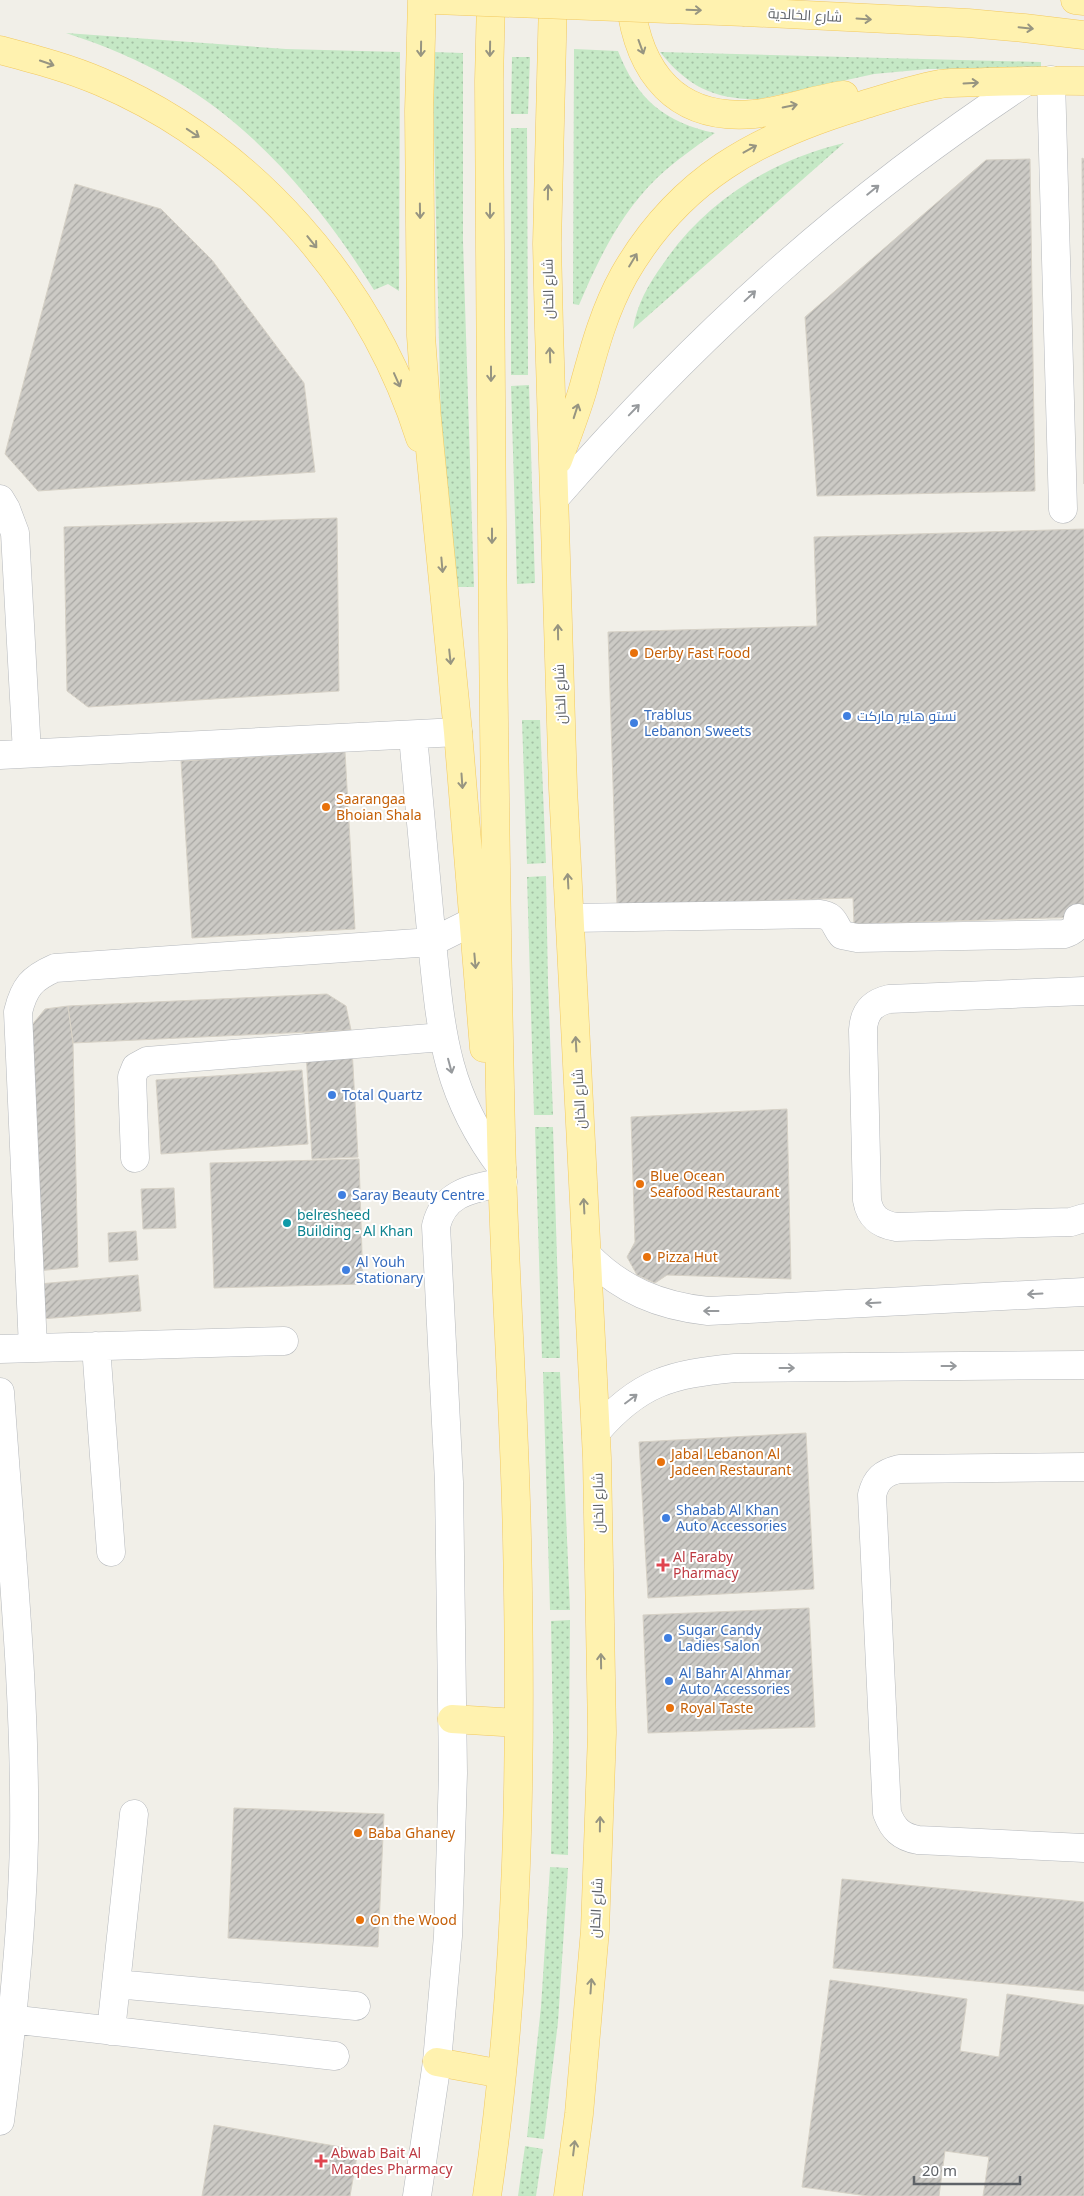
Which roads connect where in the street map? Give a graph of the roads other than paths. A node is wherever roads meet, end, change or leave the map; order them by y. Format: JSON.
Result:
{"nodes":[{"id":1,"x":422,"y":0,"type":"edge"},
{"id":2,"x":435,"y":0,"type":"edge"},
{"id":3,"x":491,"y":0,"type":"edge"},
{"id":4,"x":553,"y":0,"type":"edge"},
{"id":5,"x":630,"y":0,"type":"edge"},
{"id":6,"x":1075,"y":0,"type":"edge"},
{"id":7,"x":1084,"y":1,"type":"edge"},
{"id":8,"x":1084,"y":35,"type":"edge"},
{"id":9,"x":0,"y":50,"type":"edge"},
{"id":10,"x":1039,"y":80,"type":"junction"},
{"id":11,"x":1084,"y":81,"type":"edge"},
{"id":12,"x":940,"y":84,"type":"junction"},
{"id":13,"x":554,"y":486,"type":"junction"},
{"id":14,"x":435,"y":488,"type":"junction"},
{"id":15,"x":0,"y":499,"type":"edge"},
{"id":16,"x":1063,"y":509,"type":"dead end"},
{"id":17,"x":458,"y":732,"type":"junction"},
{"id":18,"x":412,"y":736,"type":"junction"},
{"id":19,"x":27,"y":752,"type":"junction"},
{"id":20,"x":0,"y":755,"type":"edge"},
{"id":21,"x":570,"y":918,"type":"junction"},
{"id":22,"x":1078,"y":918,"type":"dead end"},
{"id":23,"x":472,"y":922,"type":"junction"},
{"id":24,"x":432,"y":942,"type":"junction"},
{"id":25,"x":1084,"y":990,"type":"edge"},
{"id":26,"x":443,"y":1037,"type":"junction"},
{"id":27,"x":501,"y":1136,"type":"junction"},
{"id":28,"x":135,"y":1158,"type":"dead end"},
{"id":29,"x":502,"y":1175,"type":"junction"},
{"id":30,"x":1084,"y":1218,"type":"edge"},
{"id":31,"x":587,"y":1255,"type":"junction"},
{"id":32,"x":1084,"y":1292,"type":"edge"},
{"id":33,"x":284,"y":1341,"type":"dead end"},
{"id":34,"x":96,"y":1346,"type":"junction"},
{"id":35,"x":33,"y":1348,"type":"junction"},
{"id":36,"x":0,"y":1349,"type":"edge"},
{"id":37,"x":1084,"y":1365,"type":"edge"},
{"id":38,"x":0,"y":1392,"type":"edge"},
{"id":39,"x":596,"y":1432,"type":"junction"},
{"id":40,"x":1084,"y":1467,"type":"edge"},
{"id":41,"x":111,"y":1552,"type":"dead end"},
{"id":42,"x":9,"y":1638,"type":"edge"},
{"id":43,"x":452,"y":1719,"type":"junction"},
{"id":44,"x":11,"y":1720,"type":"edge"},
{"id":45,"x":518,"y":1723,"type":"junction"},
{"id":46,"x":12,"y":1786,"type":"edge"},
{"id":47,"x":134,"y":1814,"type":"dead end"},
{"id":48,"x":1084,"y":1848,"type":"edge"},
{"id":49,"x":116,"y":1984,"type":"junction"},
{"id":50,"x":356,"y":2006,"type":"dead end"},
{"id":51,"x":7,"y":2019,"type":"edge"},
{"id":52,"x":111,"y":2031,"type":"junction"},
{"id":53,"x":335,"y":2056,"type":"dead end"},
{"id":54,"x":437,"y":2062,"type":"junction"},
{"id":55,"x":502,"y":2074,"type":"junction"},
{"id":56,"x":0,"y":2122,"type":"edge"},
{"id":57,"x":417,"y":2196,"type":"edge"},
{"id":58,"x":487,"y":2196,"type":"edge"},
{"id":59,"x":568,"y":2196,"type":"edge"}],
"edges":[{"from":1,"to":14,"type":"main road","one_way":true},
{"from":2,"to":8,"type":"main road","name":"شارع الخالدية","one_way":true,"bridge":true},
{"from":3,"to":27,"type":"main road","one_way":true},
{"from":13,"to":4,"type":"main road","name":"شارع الخان","one_way":true},
{"from":5,"to":12,"type":"main road","one_way":true},
{"from":6,"to":7,"type":"main road"},
{"from":9,"to":14,"type":"main road","one_way":true},
{"from":10,"to":11,"type":"main road"},
{"from":12,"to":10,"type":"main road","one_way":true},
{"from":13,"to":10,"type":"street","one_way":true},
{"from":10,"to":16,"type":"street"},
{"from":13,"to":12,"type":"main road","one_way":true},
{"from":21,"to":13,"type":"main road","name":"شارع الخان","one_way":true},
{"from":14,"to":17,"type":"main road","one_way":true},
{"from":15,"to":19,"type":"street"},
{"from":17,"to":18,"type":"street"},
{"from":17,"to":23,"type":"main road","one_way":true},
{"from":18,"to":19,"type":"street"},
{"from":18,"to":24,"type":"street"},
{"from":19,"to":20,"type":"street"},
{"from":21,"to":22,"type":"street"},
{"from":31,"to":21,"type":"main road","name":"شارع الخان","one_way":true},
{"from":23,"to":24,"type":"street"},
{"from":23,"to":27,"type":"main road","one_way":true},
{"from":24,"to":26,"type":"street"},
{"from":24,"to":35,"type":"street"},
{"from":25,"to":30,"type":"street"},
{"from":26,"to":28,"type":"street"},
{"from":26,"to":29,"type":"street","one_way":true},
{"from":27,"to":29,"type":"main road"},
{"from":29,"to":43,"type":"street"},
{"from":29,"to":45,"type":"main road"},
{"from":32,"to":31,"type":"street","one_way":true},
{"from":31,"to":39,"type":"main road","name":"شارع الخان"},
{"from":33,"to":34,"type":"street"},
{"from":34,"to":35,"type":"street"},
{"from":34,"to":41,"type":"street"},
{"from":35,"to":36,"type":"street"},
{"from":39,"to":37,"type":"street","one_way":true},
{"from":38,"to":42,"type":"street"},
{"from":59,"to":39,"type":"main road","name":"شارع الخان","one_way":true},
{"from":40,"to":48,"type":"street"},
{"from":42,"to":44,"type":"street"},
{"from":43,"to":45,"type":"main road"},
{"from":43,"to":54,"type":"street"},
{"from":44,"to":46,"type":"street"},
{"from":45,"to":55,"type":"main road"},
{"from":46,"to":51,"type":"street"},
{"from":47,"to":49,"type":"street"},
{"from":49,"to":50,"type":"street"},
{"from":49,"to":52,"type":"street"},
{"from":51,"to":52,"type":"street"},
{"from":51,"to":56,"type":"street"},
{"from":52,"to":53,"type":"street"},
{"from":54,"to":55,"type":"main road"},
{"from":54,"to":57,"type":"street"},
{"from":55,"to":58,"type":"main road"}]}
